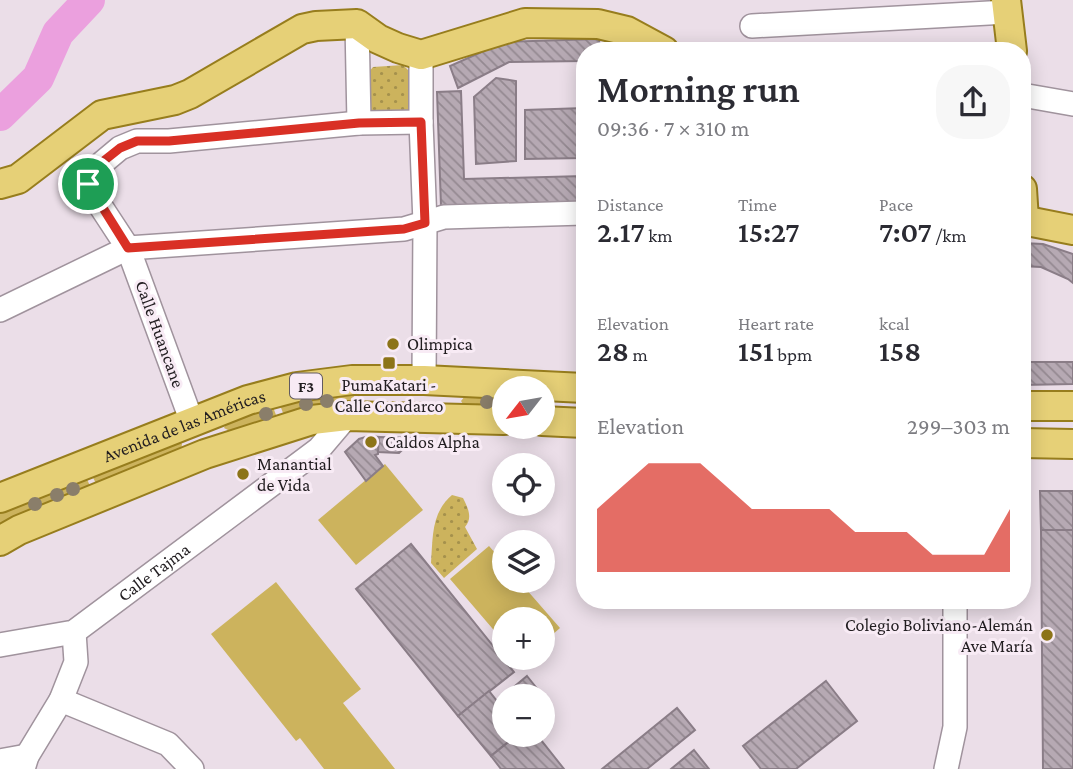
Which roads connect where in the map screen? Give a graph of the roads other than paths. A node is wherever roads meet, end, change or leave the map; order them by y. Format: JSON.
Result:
{"nodes":[{"id":1,"x":1007,"y":6,"type":"edge"},
{"id":2,"x":358,"y":24,"type":"junction"},
{"id":3,"x":752,"y":26,"type":"dead end"},
{"id":4,"x":648,"y":42,"type":"edge"},
{"id":5,"x":1011,"y":42,"type":"edge"},
{"id":6,"x":421,"y":55,"type":"junction"},
{"id":7,"x":1031,"y":96,"type":"edge"},
{"id":8,"x":1073,"y":104,"type":"edge"},
{"id":9,"x":421,"y":122,"type":"junction"},
{"id":10,"x":359,"y":123,"type":"junction"},
{"id":11,"x":0,"y":184,"type":"edge"},
{"id":12,"x":576,"y":213,"type":"edge"},
{"id":13,"x":1031,"y":222,"type":"edge"},
{"id":14,"x":425,"y":223,"type":"junction"},
{"id":15,"x":1073,"y":230,"type":"edge"},
{"id":16,"x":128,"y":248,"type":"junction"},
{"id":17,"x":0,"y":310,"type":"edge"},
{"id":18,"x":424,"y":380,"type":"junction"},
{"id":19,"x":576,"y":388,"type":"edge"},
{"id":20,"x":1031,"y":406,"type":"edge"},
{"id":21,"x":1073,"y":406,"type":"edge"},
{"id":22,"x":347,"y":416,"type":"junction"},
{"id":23,"x":423,"y":416,"type":"junction"},
{"id":24,"x":492,"y":419,"type":"edge"},
{"id":25,"x":192,"y":422,"type":"junction"},
{"id":26,"x":555,"y":422,"type":"edge"},
{"id":27,"x":576,"y":423,"type":"edge"},
{"id":28,"x":1031,"y":443,"type":"edge"},
{"id":29,"x":1073,"y":444,"type":"edge"},
{"id":30,"x":205,"y":454,"type":"junction"},
{"id":31,"x":0,"y":498,"type":"edge"},
{"id":32,"x":0,"y":541,"type":"edge"},
{"id":33,"x":955,"y":609,"type":"edge"},
{"id":34,"x":74,"y":632,"type":"junction"},
{"id":35,"x":0,"y":645,"type":"edge"},
{"id":36,"x":61,"y":700,"type":"junction"},
{"id":37,"x":0,"y":761,"type":"edge"},
{"id":38,"x":25,"y":763,"type":"edge"},
{"id":39,"x":192,"y":769,"type":"edge"},
{"id":40,"x":946,"y":769,"type":"edge"}],
"edges":[{"from":1,"to":3,"type":"street"},
{"from":1,"to":5,"type":"main road"},
{"from":2,"to":6,"type":"main road"},
{"from":2,"to":10,"type":"street"},
{"from":2,"to":11,"type":"main road"},
{"from":4,"to":6,"type":"main road"},
{"from":6,"to":9,"type":"street"},
{"from":7,"to":8,"type":"street"},
{"from":9,"to":10,"type":"street"},
{"from":9,"to":14,"type":"street"},
{"from":10,"to":16,"type":"street","name":"Calle Huancane"},
{"from":12,"to":14,"type":"street"},
{"from":13,"to":15,"type":"main road"},
{"from":14,"to":16,"type":"street"},
{"from":14,"to":18,"type":"street"},
{"from":16,"to":17,"type":"street"},
{"from":16,"to":25,"type":"street","name":"Calle Huancane"},
{"from":18,"to":19,"type":"main road","name":"Avenida de las Américas","number":"F3"},
{"from":18,"to":23,"type":"main road"},
{"from":18,"to":25,"type":"main road","name":"Avenida de las Américas","number":"F3"},
{"from":20,"to":21,"type":"main road"},
{"from":22,"to":23,"type":"main road","name":"Avenida de las Américas","number":"F3"},
{"from":22,"to":30,"type":"main road","name":"Avenida de las Américas","number":"F3"},
{"from":22,"to":34,"type":"street","name":"Calle Tajma"},
{"from":23,"to":24,"type":"main road","name":"Avenida de las Américas","number":"F3"},
{"from":25,"to":30,"type":"main road"},
{"from":25,"to":31,"type":"main road","name":"Avenida de las Américas","number":"F3"},
{"from":26,"to":27,"type":"main road"},
{"from":28,"to":29,"type":"main road"},
{"from":30,"to":32,"type":"main road","name":"Avenida de las Américas","number":"F3"},
{"from":33,"to":40,"type":"street"},
{"from":34,"to":35,"type":"street"},
{"from":34,"to":36,"type":"street"},
{"from":36,"to":38,"type":"street"},
{"from":36,"to":39,"type":"street"},
{"from":37,"to":38,"type":"street"}]}
